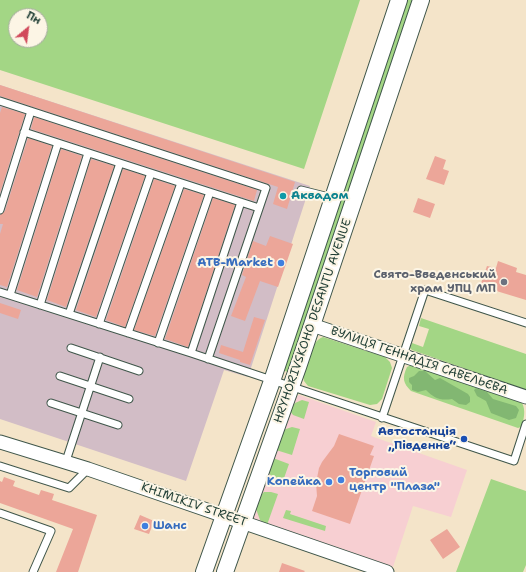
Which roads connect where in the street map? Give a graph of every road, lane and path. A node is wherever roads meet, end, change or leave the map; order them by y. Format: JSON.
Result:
{"nodes":[{"id":1,"x":399,"y":0,"type":"edge"},
{"id":2,"x":421,"y":0,"type":"edge"},
{"id":3,"x":0,"y":101,"type":"edge"},
{"id":4,"x":30,"y":111,"type":"junction"},
{"id":5,"x":24,"y":132,"type":"junction"},
{"id":6,"x":58,"y":143,"type":"junction"},
{"id":7,"x":88,"y":153,"type":"junction"},
{"id":8,"x":120,"y":163,"type":"junction"},
{"id":9,"x":151,"y":173,"type":"junction"},
{"id":10,"x":181,"y":183,"type":"junction"},
{"id":11,"x":301,"y":190,"type":"dead end"},
{"id":12,"x":210,"y":192,"type":"junction"},
{"id":13,"x":333,"y":198,"type":"junction"},
{"id":14,"x":241,"y":202,"type":"junction"},
{"id":15,"x":259,"y":208,"type":"junction"},
{"id":16,"x":0,"y":210,"type":"edge"},
{"id":17,"x":0,"y":292,"type":"edge"},
{"id":18,"x":10,"y":295,"type":"junction"},
{"id":19,"x":40,"y":305,"type":"junction"},
{"id":20,"x":69,"y":314,"type":"junction"},
{"id":21,"x":526,"y":323,"type":"edge"},
{"id":22,"x":99,"y":324,"type":"junction"},
{"id":23,"x":312,"y":325,"type":"junction"},
{"id":24,"x":128,"y":333,"type":"junction"},
{"id":25,"x":158,"y":343,"type":"junction"},
{"id":26,"x":71,"y":348,"type":"dead end"},
{"id":27,"x":191,"y":353,"type":"junction"},
{"id":28,"x":403,"y":355,"type":"junction"},
{"id":29,"x":100,"y":357,"type":"junction"},
{"id":30,"x":208,"y":359,"type":"junction"},
{"id":31,"x":139,"y":370,"type":"dead end"},
{"id":32,"x":60,"y":376,"type":"dead end"},
{"id":33,"x":272,"y":381,"type":"junction"},
{"id":34,"x":90,"y":386,"type":"junction"},
{"id":35,"x":290,"y":387,"type":"junction"},
{"id":36,"x":129,"y":398,"type":"dead end"},
{"id":37,"x":526,"y":398,"type":"edge"},
{"id":38,"x":51,"y":403,"type":"dead end"},
{"id":39,"x":81,"y":413,"type":"junction"},
{"id":40,"x":382,"y":418,"type":"junction"},
{"id":41,"x":526,"y":424,"type":"edge"},
{"id":42,"x":118,"y":426,"type":"dead end"},
{"id":43,"x":0,"y":442,"type":"edge"},
{"id":44,"x":66,"y":461,"type":"junction"},
{"id":45,"x":0,"y":466,"type":"edge"},
{"id":46,"x":88,"y":469,"type":"junction"},
{"id":47,"x":0,"y":513,"type":"edge"},
{"id":48,"x":225,"y":516,"type":"junction"},
{"id":49,"x":243,"y":522,"type":"junction"},
{"id":50,"x":33,"y":572,"type":"edge"},
{"id":51,"x":204,"y":572,"type":"edge"},
{"id":52,"x":225,"y":572,"type":"edge"},
{"id":53,"x":387,"y":572,"type":"edge"}],
"edges":[{"from":1,"to":13,"type":"street","name":"HRYHORIVSKOHO DESANTU AVENUE"},
{"from":2,"to":23,"type":"street","name":"HRYHORIVSKOHO DESANTU AVENUE"},
{"from":3,"to":4,"type":"lane"},
{"from":4,"to":5,"type":"lane"},
{"from":4,"to":15,"type":"lane"},
{"from":5,"to":6,"type":"lane"},
{"from":5,"to":16,"type":"lane"},
{"from":6,"to":7,"type":"lane"},
{"from":6,"to":18,"type":"lane"},
{"from":7,"to":8,"type":"lane"},
{"from":7,"to":19,"type":"lane"},
{"from":8,"to":9,"type":"lane"},
{"from":8,"to":20,"type":"lane"},
{"from":9,"to":10,"type":"lane"},
{"from":9,"to":22,"type":"lane"},
{"from":10,"to":12,"type":"lane"},
{"from":10,"to":24,"type":"lane"},
{"from":11,"to":13,"type":"lane"},
{"from":12,"to":14,"type":"lane"},
{"from":12,"to":25,"type":"lane"},
{"from":13,"to":33,"type":"street","name":"HRYHORIVSKOHO DESANTU AVENUE"},
{"from":14,"to":15,"type":"lane"},
{"from":14,"to":27,"type":"lane"},
{"from":15,"to":30,"type":"lane"},
{"from":17,"to":18,"type":"lane"},
{"from":18,"to":19,"type":"lane"},
{"from":19,"to":20,"type":"lane"},
{"from":20,"to":22,"type":"lane"},
{"from":21,"to":28,"type":"lane"},
{"from":22,"to":24,"type":"lane"},
{"from":23,"to":28,"type":"street","name":"ВУЛИЦЯ ГЕННАДІЯ САВЕЛЬЄВА"},
{"from":23,"to":35,"type":"street","name":"HRYHORIVSKOHO DESANTU AVENUE"},
{"from":24,"to":25,"type":"lane"},
{"from":25,"to":27,"type":"lane"},
{"from":26,"to":29,"type":"lane"},
{"from":27,"to":30,"type":"lane"},
{"from":28,"to":37,"type":"street","name":"ВУЛИЦЯ ГЕННАДІЯ САВЕЛЬЄВА"},
{"from":28,"to":40,"type":"lane"},
{"from":29,"to":31,"type":"lane"},
{"from":29,"to":34,"type":"lane"},
{"from":30,"to":33,"type":"lane"},
{"from":32,"to":34,"type":"lane"},
{"from":33,"to":35,"type":"lane"},
{"from":33,"to":48,"type":"street","name":"HRYHORIVSKOHO DESANTU AVENUE"},
{"from":34,"to":36,"type":"lane"},
{"from":34,"to":39,"type":"lane"},
{"from":35,"to":40,"type":"lane"},
{"from":35,"to":49,"type":"street","name":"HRYHORIVSKOHO DESANTU AVENUE"},
{"from":38,"to":39,"type":"lane"},
{"from":39,"to":42,"type":"lane"},
{"from":39,"to":44,"type":"lane"},
{"from":40,"to":41,"type":"lane"},
{"from":43,"to":44,"type":"street","name":"KHIMIKIV STREET"},
{"from":44,"to":46,"type":"street","name":"KHIMIKIV STREET"},
{"from":45,"to":46,"type":"lane"},
{"from":46,"to":48,"type":"street","name":"KHIMIKIV STREET"},
{"from":47,"to":50,"type":"lane"},
{"from":48,"to":49,"type":"street","name":"KHIMIKIV STREET"},
{"from":48,"to":51,"type":"street","name":"HRYHORIVSKOHO DESANTU AVENUE"},
{"from":49,"to":52,"type":"street","name":"HRYHORIVSKOHO DESANTU AVENUE"},
{"from":49,"to":53,"type":"street","name":"KHIMIKIV STREET"}]}
